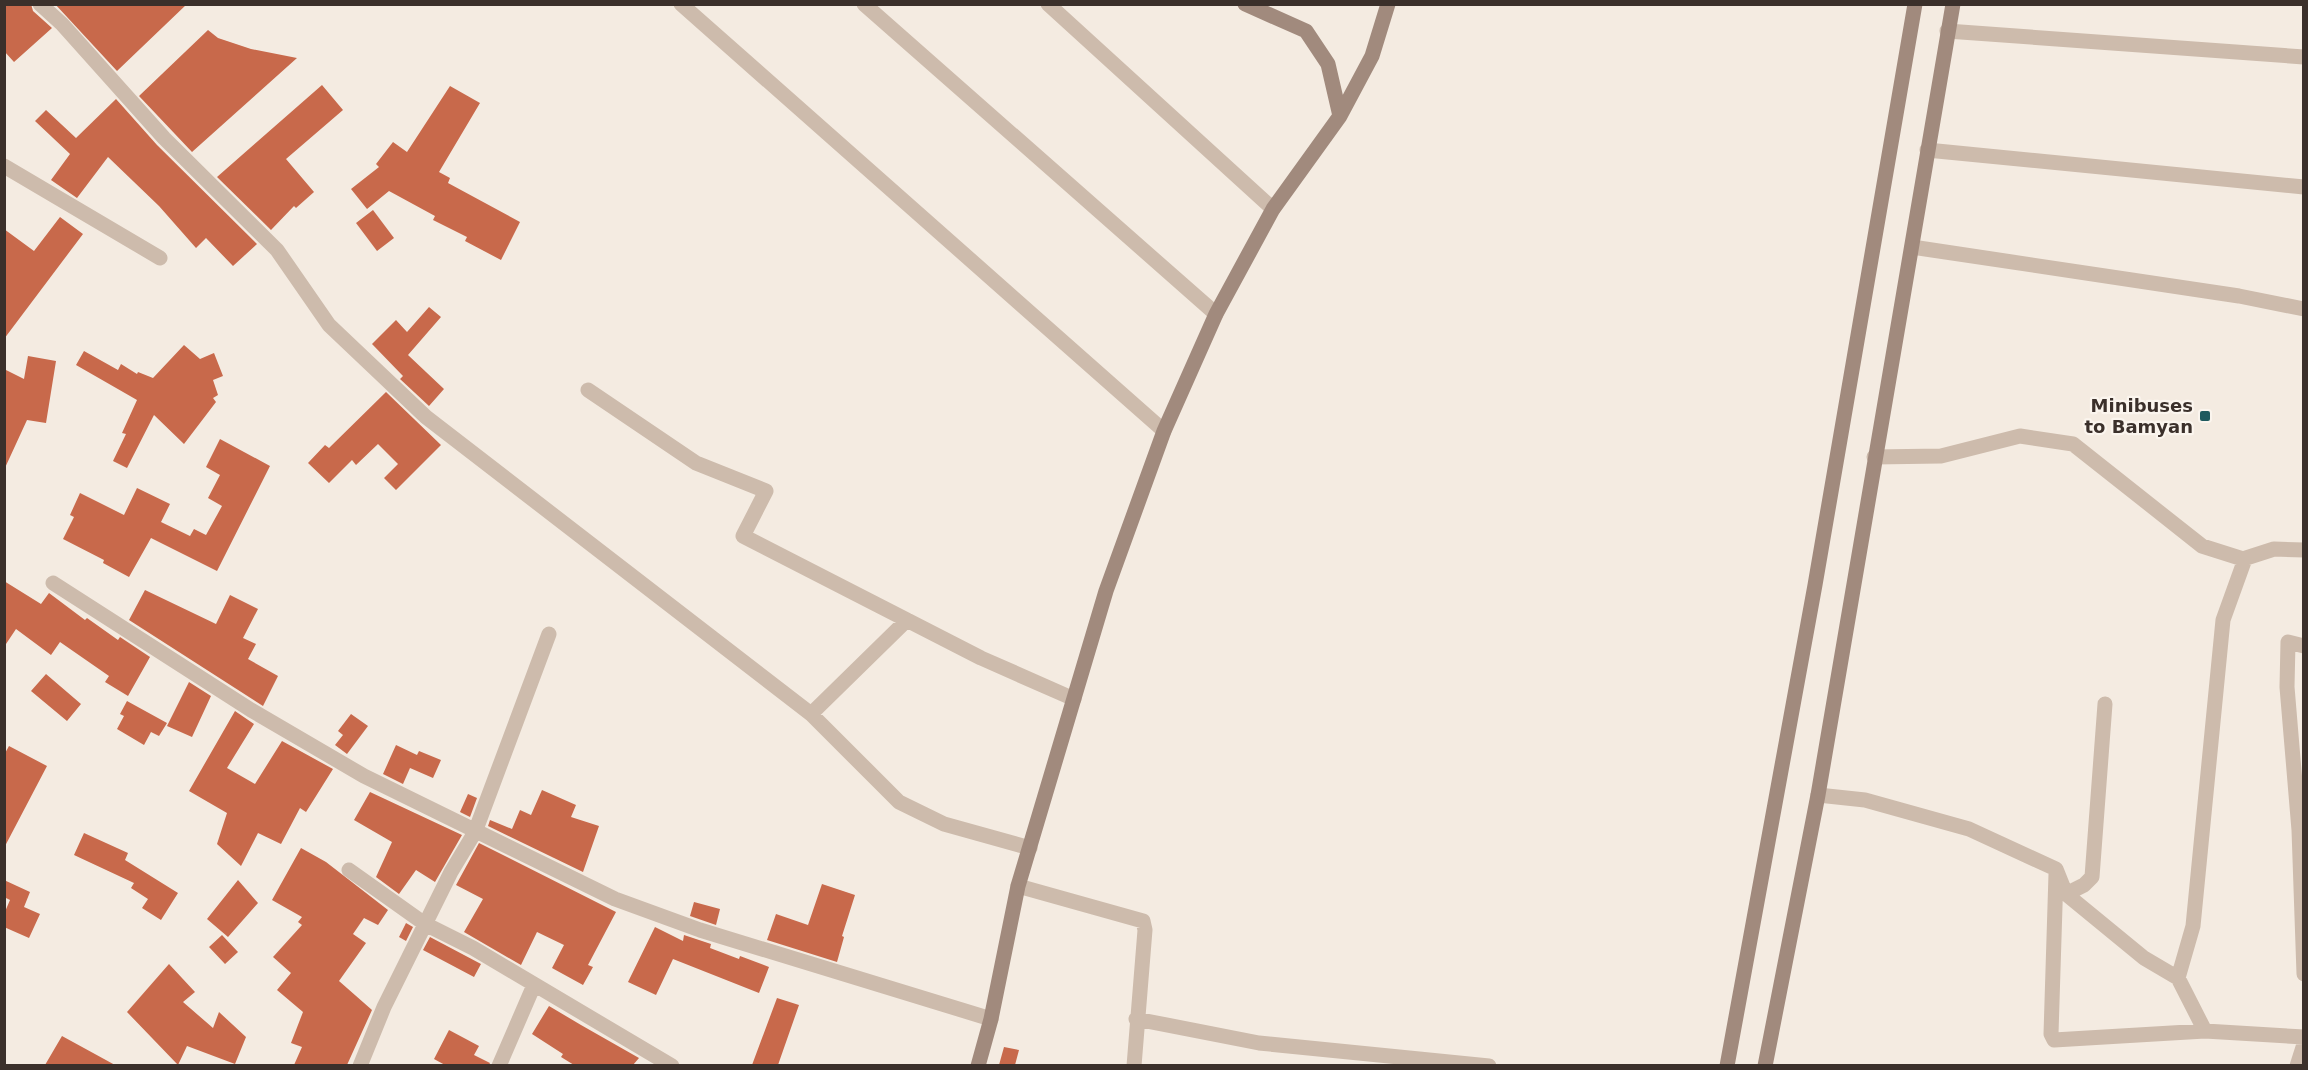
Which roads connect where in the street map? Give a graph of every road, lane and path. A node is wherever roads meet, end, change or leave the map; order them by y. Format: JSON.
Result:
{"nodes":[{"id":1,"x":40,"y":4,"type":"edge"},
{"id":2,"x":681,"y":4,"type":"edge"},
{"id":3,"x":864,"y":4,"type":"edge"},
{"id":4,"x":1048,"y":4,"type":"edge"},
{"id":5,"x":1245,"y":4,"type":"edge"},
{"id":6,"x":1388,"y":4,"type":"edge"},
{"id":7,"x":1915,"y":4,"type":"edge"},
{"id":8,"x":1953,"y":4,"type":"edge"},
{"id":9,"x":1947,"y":31,"type":"junction"},
{"id":10,"x":2304,"y":57,"type":"edge"},
{"id":11,"x":1340,"y":116,"type":"junction"},
{"id":12,"x":1927,"y":150,"type":"junction"},
{"id":13,"x":4,"y":166,"type":"edge"},
{"id":14,"x":2304,"y":187,"type":"edge"},
{"id":15,"x":1273,"y":210,"type":"junction"},
{"id":16,"x":1912,"y":247,"type":"junction"},
{"id":17,"x":160,"y":258,"type":"dead end"},
{"id":18,"x":2304,"y":309,"type":"edge"},
{"id":19,"x":1216,"y":314,"type":"junction"},
{"id":20,"x":588,"y":390,"type":"dead end"},
{"id":21,"x":1164,"y":431,"type":"junction"},
{"id":22,"x":1874,"y":457,"type":"junction"},
{"id":23,"x":2304,"y":550,"type":"edge"},
{"id":24,"x":2245,"y":559,"type":"junction"},
{"id":25,"x":53,"y":583,"type":"dead end"},
{"id":26,"x":907,"y":620,"type":"junction"},
{"id":27,"x":549,"y":634,"type":"dead end"},
{"id":28,"x":2304,"y":646,"type":"edge"},
{"id":29,"x":1074,"y":699,"type":"junction"},
{"id":30,"x":2105,"y":704,"type":"dead end"},
{"id":31,"x":811,"y":714,"type":"junction"},
{"id":32,"x":2299,"y":776,"type":"edge"},
{"id":33,"x":1818,"y":795,"type":"junction"},
{"id":34,"x":475,"y":832,"type":"junction"},
{"id":35,"x":1030,"y":848,"type":"junction"},
{"id":36,"x":2056,"y":869,"type":"junction"},
{"id":37,"x":349,"y":870,"type":"dead end"},
{"id":38,"x":1018,"y":886,"type":"junction"},
{"id":39,"x":2066,"y":894,"type":"junction"},
{"id":40,"x":2302,"y":896,"type":"edge"},
{"id":41,"x":425,"y":924,"type":"junction"},
{"id":42,"x":2304,"y":974,"type":"edge"},
{"id":43,"x":2178,"y":978,"type":"junction"},
{"id":44,"x":534,"y":985,"type":"junction"},
{"id":45,"x":991,"y":1019,"type":"junction"},
{"id":46,"x":1136,"y":1019,"type":"junction"},
{"id":47,"x":2205,"y":1031,"type":"junction"},
{"id":48,"x":2304,"y":1037,"type":"edge"},
{"id":49,"x":2304,"y":1044,"type":"edge"},
{"id":50,"x":360,"y":1065,"type":"edge"},
{"id":51,"x":499,"y":1065,"type":"edge"},
{"id":52,"x":672,"y":1065,"type":"edge"},
{"id":53,"x":978,"y":1065,"type":"edge"},
{"id":54,"x":1134,"y":1065,"type":"edge"},
{"id":55,"x":1489,"y":1065,"type":"edge"},
{"id":56,"x":1727,"y":1065,"type":"edge"},
{"id":57,"x":1765,"y":1065,"type":"edge"},
{"id":58,"x":2297,"y":1065,"type":"edge"}],
"edges":[{"from":1,"to":31,"type":"street"},
{"from":2,"to":21,"type":"street"},
{"from":3,"to":19,"type":"street"},
{"from":4,"to":15,"type":"street"},
{"from":5,"to":11,"type":"main road"},
{"from":6,"to":11,"type":"main road"},
{"from":7,"to":56,"type":"main road"},
{"from":8,"to":9,"type":"main road"},
{"from":9,"to":10,"type":"street"},
{"from":9,"to":12,"type":"main road"},
{"from":11,"to":15,"type":"main road"},
{"from":12,"to":14,"type":"street"},
{"from":12,"to":16,"type":"main road"},
{"from":13,"to":17,"type":"street"},
{"from":15,"to":19,"type":"main road"},
{"from":16,"to":18,"type":"street"},
{"from":16,"to":22,"type":"main road"},
{"from":19,"to":21,"type":"main road"},
{"from":20,"to":26,"type":"street"},
{"from":21,"to":29,"type":"main road"},
{"from":22,"to":24,"type":"street"},
{"from":22,"to":33,"type":"main road"},
{"from":23,"to":24,"type":"street"},
{"from":24,"to":43,"type":"street"},
{"from":25,"to":34,"type":"street"},
{"from":26,"to":29,"type":"street"},
{"from":26,"to":31,"type":"street"},
{"from":27,"to":34,"type":"street"},
{"from":28,"to":32,"type":"street"},
{"from":29,"to":35,"type":"main road"},
{"from":30,"to":39,"type":"street"},
{"from":31,"to":35,"type":"street"},
{"from":32,"to":40,"type":"street"},
{"from":33,"to":36,"type":"street"},
{"from":33,"to":57,"type":"main road"},
{"from":34,"to":41,"type":"street"},
{"from":34,"to":45,"type":"street"},
{"from":35,"to":38,"type":"main road"},
{"from":36,"to":39,"type":"street"},
{"from":36,"to":47,"type":"street"},
{"from":37,"to":41,"type":"street"},
{"from":38,"to":45,"type":"main road"},
{"from":38,"to":46,"type":"street"},
{"from":39,"to":43,"type":"street"},
{"from":40,"to":42,"type":"street"},
{"from":41,"to":44,"type":"street"},
{"from":41,"to":50,"type":"street"},
{"from":43,"to":47,"type":"street"},
{"from":44,"to":51,"type":"street"},
{"from":44,"to":52,"type":"street"},
{"from":45,"to":53,"type":"main road"},
{"from":46,"to":54,"type":"street"},
{"from":46,"to":55,"type":"street"},
{"from":47,"to":48,"type":"street"},
{"from":49,"to":58,"type":"street"}]}
